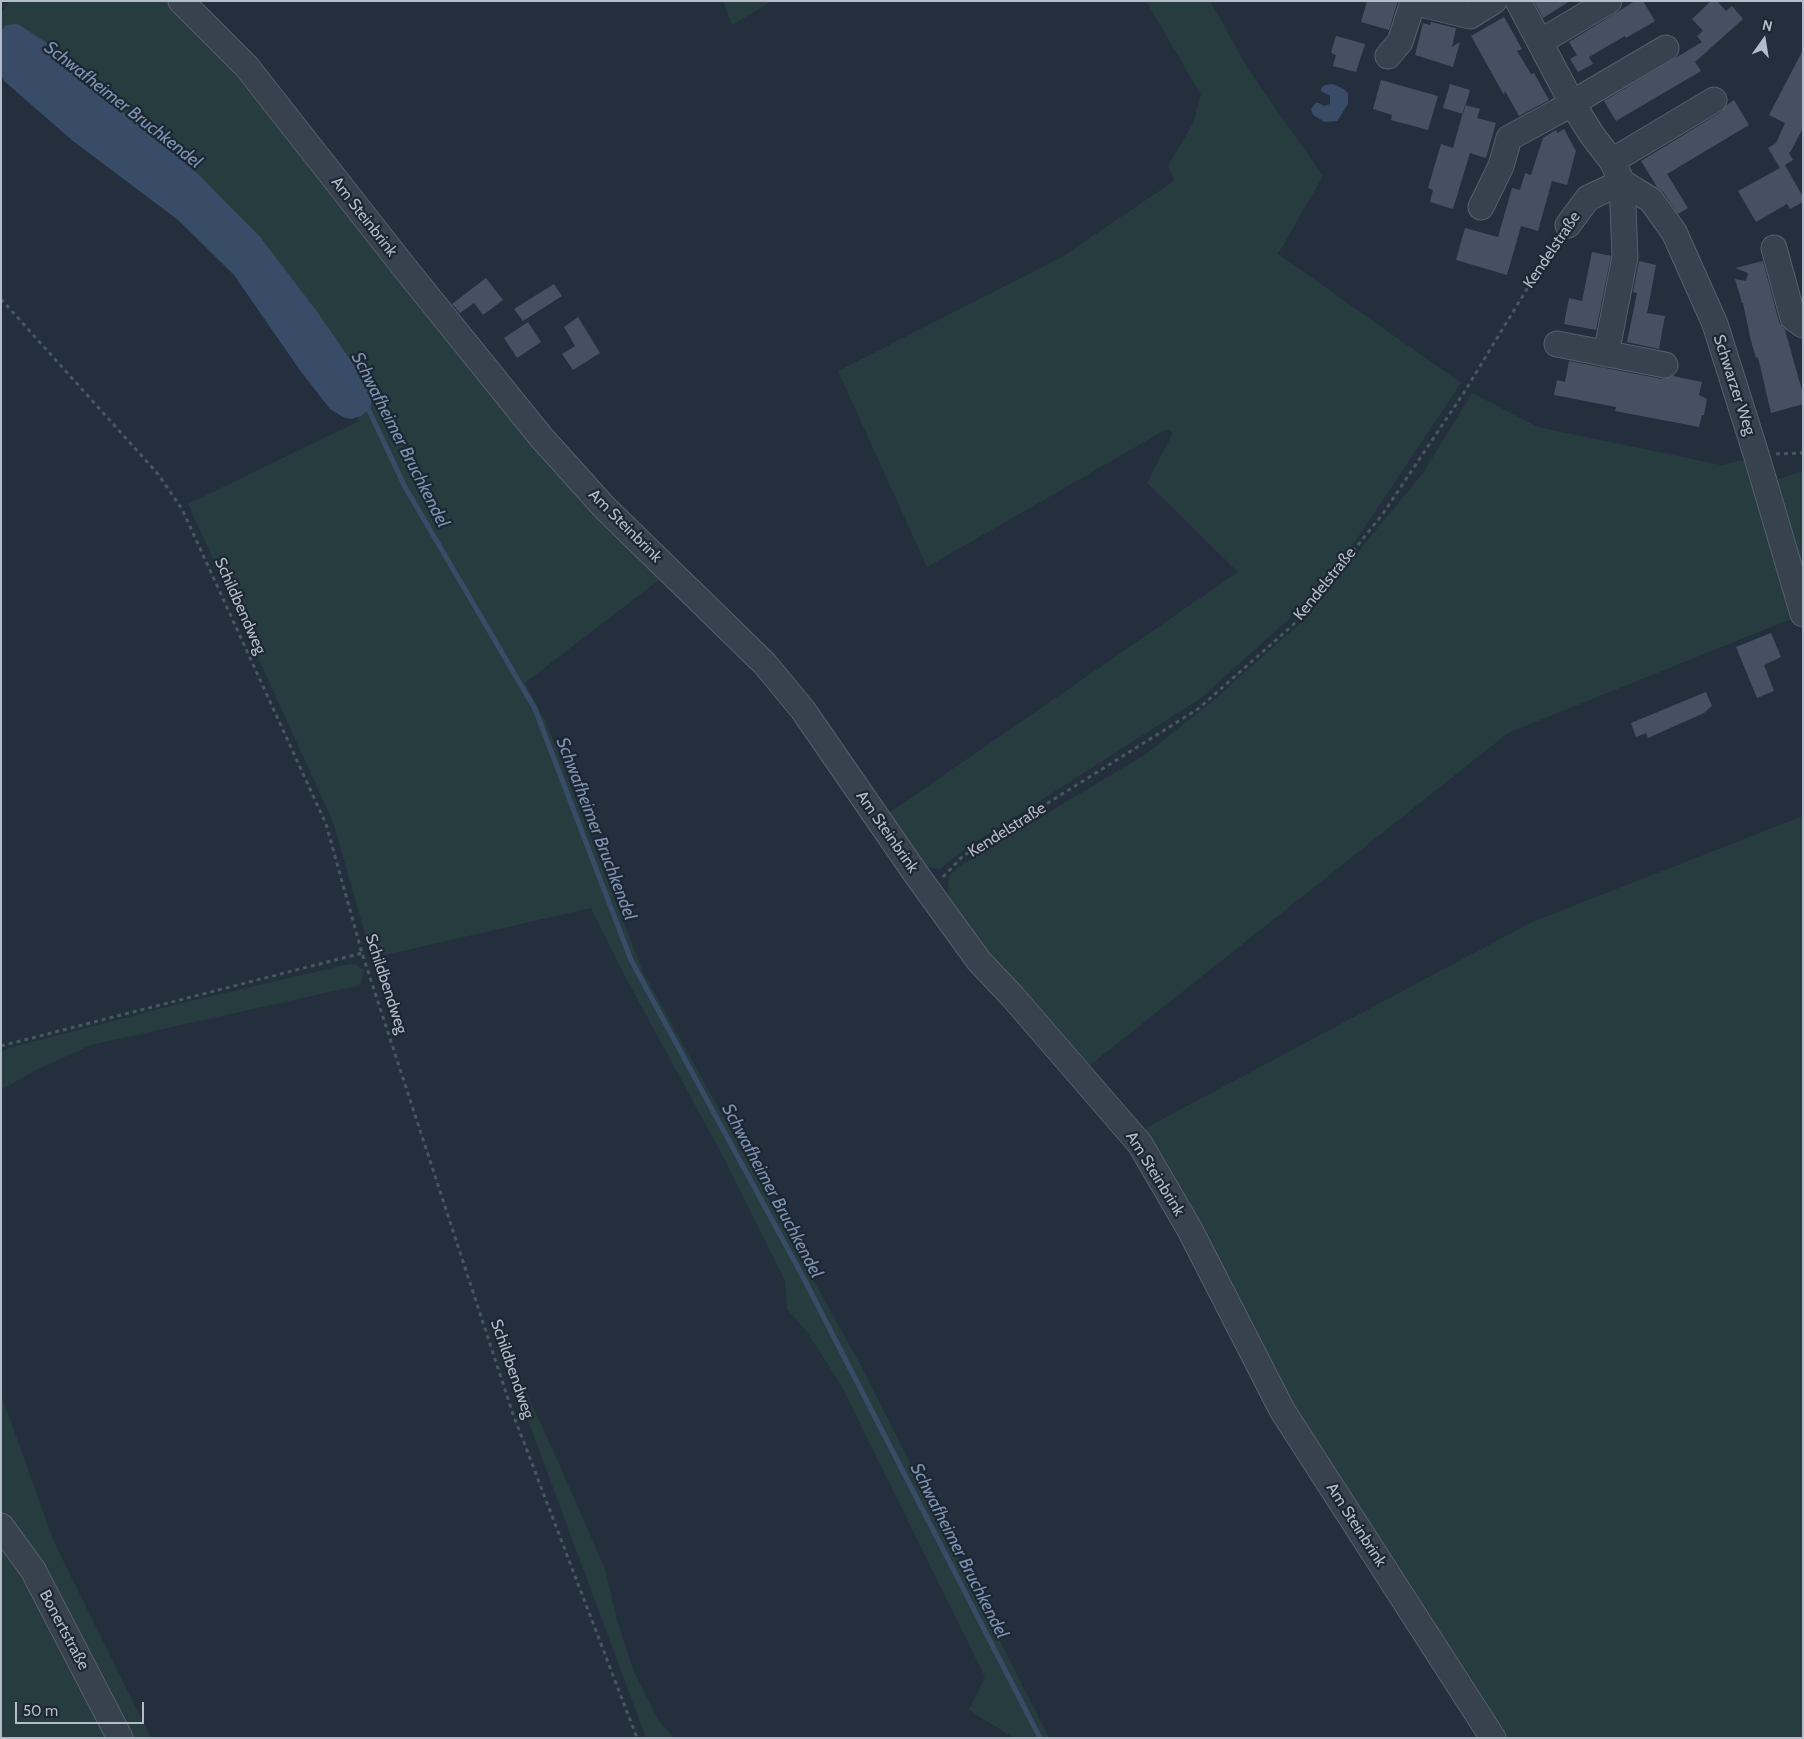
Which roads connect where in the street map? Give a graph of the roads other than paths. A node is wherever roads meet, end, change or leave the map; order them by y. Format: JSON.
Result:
{"nodes":[{"id":1,"x":181,"y":1,"type":"edge"},
{"id":2,"x":1494,"y":1,"type":"edge"},
{"id":3,"x":1518,"y":1,"type":"edge"},
{"id":4,"x":1609,"y":1,"type":"edge"},
{"id":5,"x":1540,"y":42,"type":"junction"},
{"id":6,"x":1666,"y":48,"type":"dead end"},
{"id":7,"x":1388,"y":56,"type":"dead end"},
{"id":8,"x":1714,"y":100,"type":"dead end"},
{"id":9,"x":1572,"y":103,"type":"junction"},
{"id":10,"x":1617,"y":172,"type":"junction"},
{"id":11,"x":1481,"y":207,"type":"dead end"},
{"id":12,"x":1568,"y":224,"type":"road end"},
{"id":13,"x":1774,"y":248,"type":"dead end"},
{"id":14,"x":1803,"y":325,"type":"edge"},
{"id":15,"x":1557,"y":344,"type":"dead end"},
{"id":16,"x":1606,"y":354,"type":"junction"},
{"id":17,"x":1665,"y":365,"type":"dead end"},
{"id":18,"x":1803,"y":614,"type":"edge"},
{"id":19,"x":1,"y":1526,"type":"edge"},
{"id":20,"x":120,"y":1738,"type":"edge"},
{"id":21,"x":1493,"y":1738,"type":"edge"}],
"edges":[{"from":1,"to":21,"type":"street","name":"Am Steinbrink"},
{"from":2,"to":7,"type":"street"},
{"from":3,"to":5,"type":"street","name":"Schwarzer Weg"},
{"from":4,"to":5,"type":"street"},
{"from":5,"to":9,"type":"street","name":"Schwarzer Weg"},
{"from":6,"to":9,"type":"street"},
{"from":8,"to":10,"type":"street"},
{"from":9,"to":10,"type":"street","name":"Schwarzer Weg"},
{"from":9,"to":11,"type":"street"},
{"from":10,"to":12,"type":"street","name":"Kendelstraße"},
{"from":10,"to":16,"type":"street"},
{"from":10,"to":18,"type":"street","name":"Schwarzer Weg"},
{"from":13,"to":14,"type":"street"},
{"from":15,"to":16,"type":"street"},
{"from":16,"to":17,"type":"street"},
{"from":19,"to":20,"type":"street","name":"Bonertstraße"}]}
